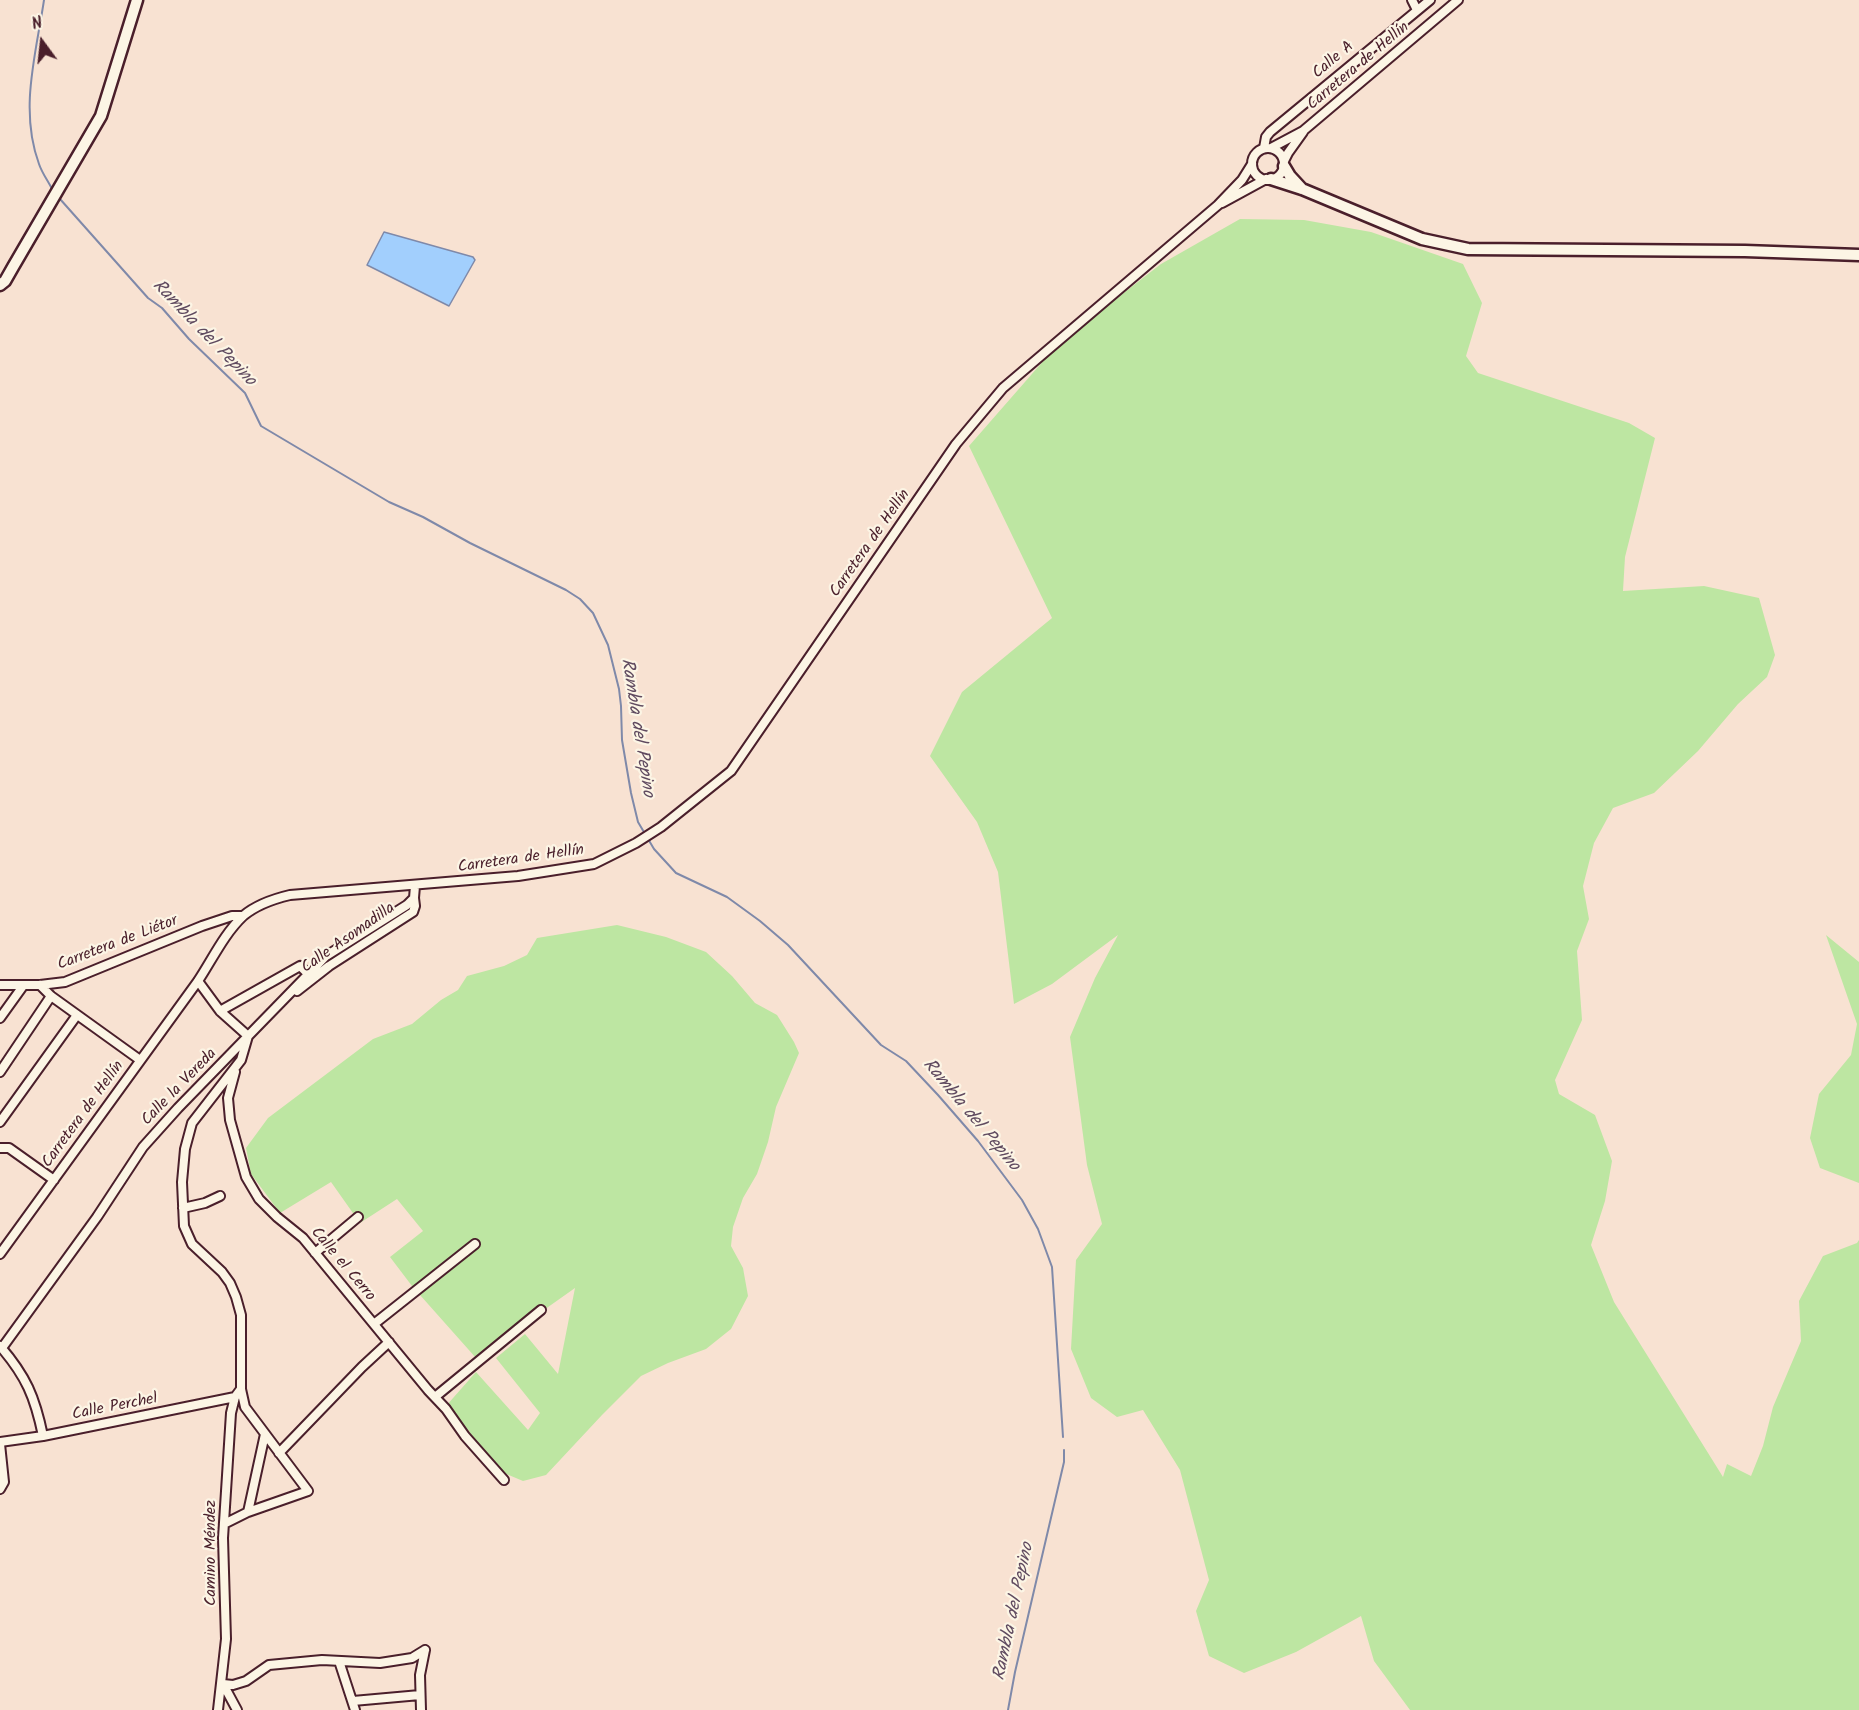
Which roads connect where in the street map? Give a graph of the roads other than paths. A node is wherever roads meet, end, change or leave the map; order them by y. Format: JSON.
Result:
{"nodes":[{"id":1,"x":137,"y":0,"type":"edge"},
{"id":2,"x":1412,"y":0,"type":"edge"},
{"id":3,"x":1430,"y":0,"type":"edge"},
{"id":4,"x":1458,"y":0,"type":"edge"},
{"id":5,"x":1417,"y":10,"type":"junction"},
{"id":6,"x":1303,"y":131,"type":"junction"},
{"id":7,"x":1268,"y":148,"type":"junction"},
{"id":8,"x":1252,"y":164,"type":"junction"},
{"id":9,"x":1284,"y":164,"type":"junction"},
{"id":10,"x":1268,"y":179,"type":"junction"},
{"id":11,"x":1302,"y":189,"type":"junction"},
{"id":12,"x":1218,"y":205,"type":"junction"},
{"id":13,"x":1859,"y":255,"type":"edge"},
{"id":14,"x":0,"y":285,"type":"edge"},
{"id":15,"x":415,"y":886,"type":"junction"},
{"id":16,"x":414,"y":898,"type":"junction"},
{"id":17,"x":243,"y":916,"type":"junction"},
{"id":18,"x":308,"y":974,"type":"junction"},
{"id":19,"x":198,"y":981,"type":"junction"},
{"id":20,"x":0,"y":985,"type":"edge"},
{"id":21,"x":40,"y":985,"type":"junction"},
{"id":22,"x":23,"y":986,"type":"junction"},
{"id":23,"x":51,"y":996,"type":"junction"},
{"id":24,"x":289,"y":996,"type":"junction"},
{"id":25,"x":220,"y":1011,"type":"junction"},
{"id":26,"x":77,"y":1015,"type":"junction"},
{"id":27,"x":0,"y":1018,"type":"edge"},
{"id":28,"x":248,"y":1036,"type":"junction"},
{"id":29,"x":140,"y":1060,"type":"junction"},
{"id":30,"x":237,"y":1065,"type":"junction"},
{"id":31,"x":0,"y":1072,"type":"edge"},
{"id":32,"x":0,"y":1122,"type":"edge"},
{"id":33,"x":0,"y":1148,"type":"edge"},
{"id":34,"x":54,"y":1180,"type":"junction"},
{"id":35,"x":220,"y":1196,"type":"dead end"},
{"id":36,"x":183,"y":1208,"type":"junction"},
{"id":37,"x":358,"y":1217,"type":"dead end"},
{"id":38,"x":475,"y":1244,"type":"dead end"},
{"id":39,"x":315,"y":1253,"type":"junction"},
{"id":40,"x":0,"y":1254,"type":"edge"},
{"id":41,"x":541,"y":1310,"type":"dead end"},
{"id":42,"x":374,"y":1324,"type":"junction"},
{"id":43,"x":389,"y":1342,"type":"junction"},
{"id":44,"x":1,"y":1347,"type":"edge"},
{"id":45,"x":241,"y":1389,"type":"junction"},
{"id":46,"x":235,"y":1397,"type":"junction"},
{"id":47,"x":435,"y":1397,"type":"junction"},
{"id":48,"x":265,"y":1434,"type":"junction"},
{"id":49,"x":42,"y":1436,"type":"junction"},
{"id":50,"x":0,"y":1443,"type":"edge"},
{"id":51,"x":279,"y":1453,"type":"junction"},
{"id":52,"x":504,"y":1480,"type":"dead end"},
{"id":53,"x":0,"y":1489,"type":"edge"},
{"id":54,"x":248,"y":1512,"type":"junction"},
{"id":55,"x":224,"y":1524,"type":"junction"},
{"id":56,"x":339,"y":1661,"type":"junction"},
{"id":57,"x":420,"y":1695,"type":"junction"},
{"id":58,"x":353,"y":1701,"type":"junction"},
{"id":59,"x":218,"y":1710,"type":"edge"},
{"id":60,"x":237,"y":1710,"type":"edge"},
{"id":61,"x":355,"y":1710,"type":"edge"},
{"id":62,"x":421,"y":1710,"type":"edge"}],
"edges":[{"from":1,"to":14,"type":"street"},
{"from":2,"to":5,"type":"street"},
{"from":3,"to":5,"type":"street","name":"Calle A"},
{"from":4,"to":6,"type":"street","name":"Carretera de Hellín"},
{"from":5,"to":7,"type":"street","name":"Calle A"},
{"from":6,"to":7,"type":"street","name":"Carretera de Hellín"},
{"from":6,"to":9,"type":"street","name":"Carretera de Hellín"},
{"from":7,"to":8,"type":"street","name":"Carretera de Hellín"},
{"from":7,"to":9,"type":"street"},
{"from":8,"to":10,"type":"street"},
{"from":8,"to":12,"type":"street","name":"Carretera de Hellín"},
{"from":9,"to":10,"type":"street","name":"Carretera de Hellín"},
{"from":9,"to":11,"type":"street"},
{"from":10,"to":11,"type":"street"},
{"from":10,"to":12,"type":"street","name":"Carretera de Hellín"},
{"from":11,"to":13,"type":"street"},
{"from":12,"to":15,"type":"street","name":"Carretera de Hellín"},
{"from":15,"to":16,"type":"street"},
{"from":15,"to":17,"type":"street","name":"Carretera de Hellín"},
{"from":16,"to":18,"type":"street","name":"Calle la Vereda"},
{"from":16,"to":24,"type":"street","name":"Calle Asomadilla"},
{"from":17,"to":19,"type":"street","name":"Carretera de Hellín"},
{"from":17,"to":21,"type":"street","name":"Carretera de Liétor"},
{"from":18,"to":24,"type":"street","name":"Calle la Vereda"},
{"from":18,"to":25,"type":"street","name":"Calle Asomadilla"},
{"from":19,"to":25,"type":"street"},
{"from":19,"to":29,"type":"street","name":"Carretera de Hellín"},
{"from":20,"to":22,"type":"street","name":"Carretera de Liétor"},
{"from":21,"to":22,"type":"street","name":"Carretera de Liétor"},
{"from":21,"to":23,"type":"street"},
{"from":22,"to":27,"type":"street"},
{"from":23,"to":26,"type":"street"},
{"from":23,"to":31,"type":"street"},
{"from":24,"to":28,"type":"street","name":"Calle la Vereda"},
{"from":25,"to":28,"type":"street"},
{"from":26,"to":29,"type":"street"},
{"from":26,"to":32,"type":"street"},
{"from":28,"to":30,"type":"street"},
{"from":28,"to":44,"type":"street","name":"Calle la Vereda"},
{"from":29,"to":34,"type":"street","name":"Carretera de Hellín"},
{"from":30,"to":36,"type":"street"},
{"from":30,"to":39,"type":"street","name":"Calle el Cerro"},
{"from":33,"to":34,"type":"street"},
{"from":34,"to":40,"type":"street","name":"Carretera de Hellín"},
{"from":35,"to":36,"type":"street"},
{"from":36,"to":45,"type":"street"},
{"from":37,"to":39,"type":"street"},
{"from":38,"to":42,"type":"street"},
{"from":39,"to":42,"type":"street","name":"Calle el Cerro"},
{"from":41,"to":47,"type":"street"},
{"from":42,"to":43,"type":"street","name":"Calle el Cerro"},
{"from":43,"to":47,"type":"street","name":"Calle el Cerro"},
{"from":43,"to":51,"type":"street"},
{"from":44,"to":49,"type":"street"},
{"from":45,"to":46,"type":"street"},
{"from":45,"to":48,"type":"street"},
{"from":46,"to":49,"type":"street","name":"Calle Perchel"},
{"from":46,"to":55,"type":"street","name":"Camino Méndez"},
{"from":47,"to":52,"type":"street","name":"Calle el Cerro"},
{"from":48,"to":51,"type":"street"},
{"from":48,"to":54,"type":"street"},
{"from":49,"to":50,"type":"street","name":"Calle Perchel"},
{"from":50,"to":53,"type":"street"},
{"from":51,"to":54,"type":"street"},
{"from":54,"to":55,"type":"street"},
{"from":55,"to":59,"type":"street","name":"Camino Méndez"},
{"from":56,"to":57,"type":"street"},
{"from":56,"to":58,"type":"street"},
{"from":56,"to":60,"type":"street"},
{"from":57,"to":58,"type":"street"},
{"from":57,"to":62,"type":"street"},
{"from":58,"to":61,"type":"street"}]}
